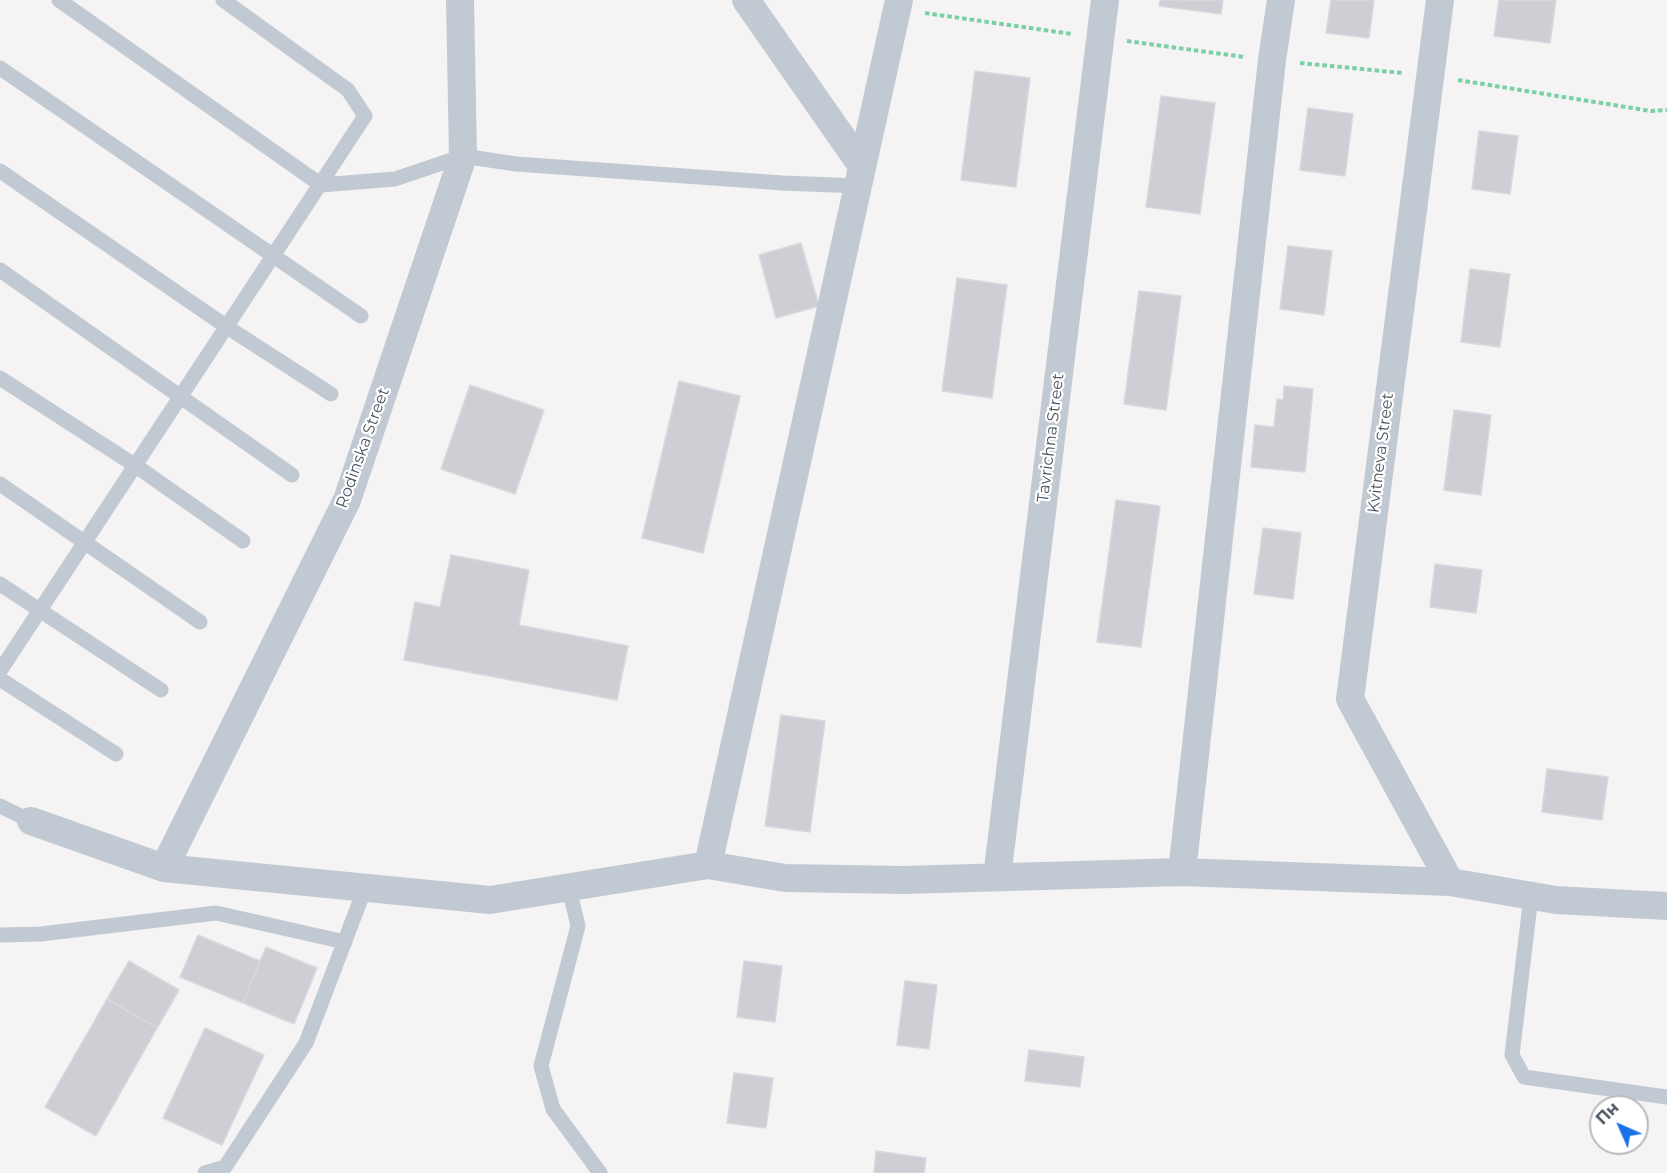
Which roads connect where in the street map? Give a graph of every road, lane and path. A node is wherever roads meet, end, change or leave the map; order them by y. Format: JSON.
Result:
{"nodes":[{"id":1,"x":59,"y":0,"type":"edge"},
{"id":2,"x":223,"y":0,"type":"edge"},
{"id":3,"x":460,"y":0,"type":"edge"},
{"id":4,"x":746,"y":0,"type":"edge"},
{"id":5,"x":899,"y":0,"type":"edge"},
{"id":6,"x":1105,"y":0,"type":"edge"},
{"id":7,"x":1281,"y":0,"type":"edge"},
{"id":8,"x":1440,"y":0,"type":"edge"},
{"id":9,"x":0,"y":68,"type":"edge"},
{"id":10,"x":463,"y":156,"type":"junction"},
{"id":11,"x":0,"y":171,"type":"edge"},
{"id":12,"x":860,"y":176,"type":"junction"},
{"id":13,"x":321,"y":185,"type":"junction"},
{"id":14,"x":274,"y":256,"type":"junction"},
{"id":15,"x":0,"y":270,"type":"edge"},
{"id":16,"x":361,"y":316,"type":"dead end"},
{"id":17,"x":227,"y":327,"type":"junction"},
{"id":18,"x":0,"y":378,"type":"edge"},
{"id":19,"x":331,"y":394,"type":"dead end"},
{"id":20,"x":181,"y":397,"type":"junction"},
{"id":21,"x":136,"y":466,"type":"junction"},
{"id":22,"x":292,"y":475,"type":"dead end"},
{"id":23,"x":0,"y":484,"type":"edge"},
{"id":24,"x":243,"y":541,"type":"dead end"},
{"id":25,"x":85,"y":543,"type":"junction"},
{"id":26,"x":0,"y":584,"type":"edge"},
{"id":27,"x":40,"y":611,"type":"junction"},
{"id":28,"x":200,"y":622,"type":"dead end"},
{"id":29,"x":0,"y":671,"type":"edge"},
{"id":30,"x":0,"y":679,"type":"edge"},
{"id":31,"x":161,"y":690,"type":"dead end"},
{"id":32,"x":116,"y":754,"type":"dead end"},
{"id":33,"x":0,"y":806,"type":"edge"},
{"id":34,"x":31,"y":821,"type":"joint"},
{"id":35,"x":708,"y":865,"type":"junction"},
{"id":36,"x":164,"y":868,"type":"junction"},
{"id":37,"x":1182,"y":872,"type":"junction"},
{"id":38,"x":997,"y":877,"type":"junction"},
{"id":39,"x":1450,"y":882,"type":"junction"},
{"id":40,"x":365,"y":888,"type":"junction"},
{"id":41,"x":569,"y":888,"type":"junction"},
{"id":42,"x":1532,"y":896,"type":"junction"},
{"id":43,"x":1667,"y":906,"type":"edge"},
{"id":44,"x":0,"y":935,"type":"edge"},
{"id":45,"x":345,"y":942,"type":"junction"},
{"id":46,"x":1667,"y":1097,"type":"edge"},
{"id":47,"x":205,"y":1173,"type":"edge"},
{"id":48,"x":600,"y":1173,"type":"edge"}],
"edges":[{"from":1,"to":13,"type":"lane"},
{"from":2,"to":13,"type":"lane"},
{"from":3,"to":10,"type":"street","name":"Rodinska Street"},
{"from":4,"to":12,"type":"street"},
{"from":5,"to":12,"type":"street"},
{"from":6,"to":38,"type":"street","name":"Tavrichna Street"},
{"from":7,"to":37,"type":"street"},
{"from":8,"to":39,"type":"street","name":"Kvitneva Street"},
{"from":9,"to":14,"type":"lane"},
{"from":10,"to":12,"type":"lane"},
{"from":10,"to":13,"type":"lane"},
{"from":10,"to":36,"type":"street","name":"Rodinska Street"},
{"from":11,"to":17,"type":"lane"},
{"from":12,"to":35,"type":"street"},
{"from":13,"to":14,"type":"lane"},
{"from":14,"to":16,"type":"lane"},
{"from":14,"to":17,"type":"lane"},
{"from":15,"to":20,"type":"lane"},
{"from":17,"to":19,"type":"lane"},
{"from":17,"to":20,"type":"lane"},
{"from":18,"to":21,"type":"lane"},
{"from":20,"to":21,"type":"lane"},
{"from":20,"to":22,"type":"lane"},
{"from":21,"to":24,"type":"lane"},
{"from":21,"to":25,"type":"lane"},
{"from":23,"to":25,"type":"lane"},
{"from":25,"to":27,"type":"lane"},
{"from":25,"to":28,"type":"lane"},
{"from":26,"to":27,"type":"lane"},
{"from":27,"to":29,"type":"lane"},
{"from":27,"to":31,"type":"lane"},
{"from":30,"to":32,"type":"lane"},
{"from":33,"to":34,"type":"lane"},
{"from":34,"to":36,"type":"street"},
{"from":35,"to":38,"type":"street"},
{"from":35,"to":41,"type":"street"},
{"from":36,"to":40,"type":"street"},
{"from":37,"to":38,"type":"street"},
{"from":37,"to":39,"type":"street"},
{"from":39,"to":42,"type":"street"},
{"from":40,"to":41,"type":"street"},
{"from":40,"to":45,"type":"lane"},
{"from":41,"to":48,"type":"lane"},
{"from":42,"to":43,"type":"street"},
{"from":42,"to":46,"type":"lane"},
{"from":44,"to":45,"type":"lane"},
{"from":45,"to":47,"type":"lane"}]}
